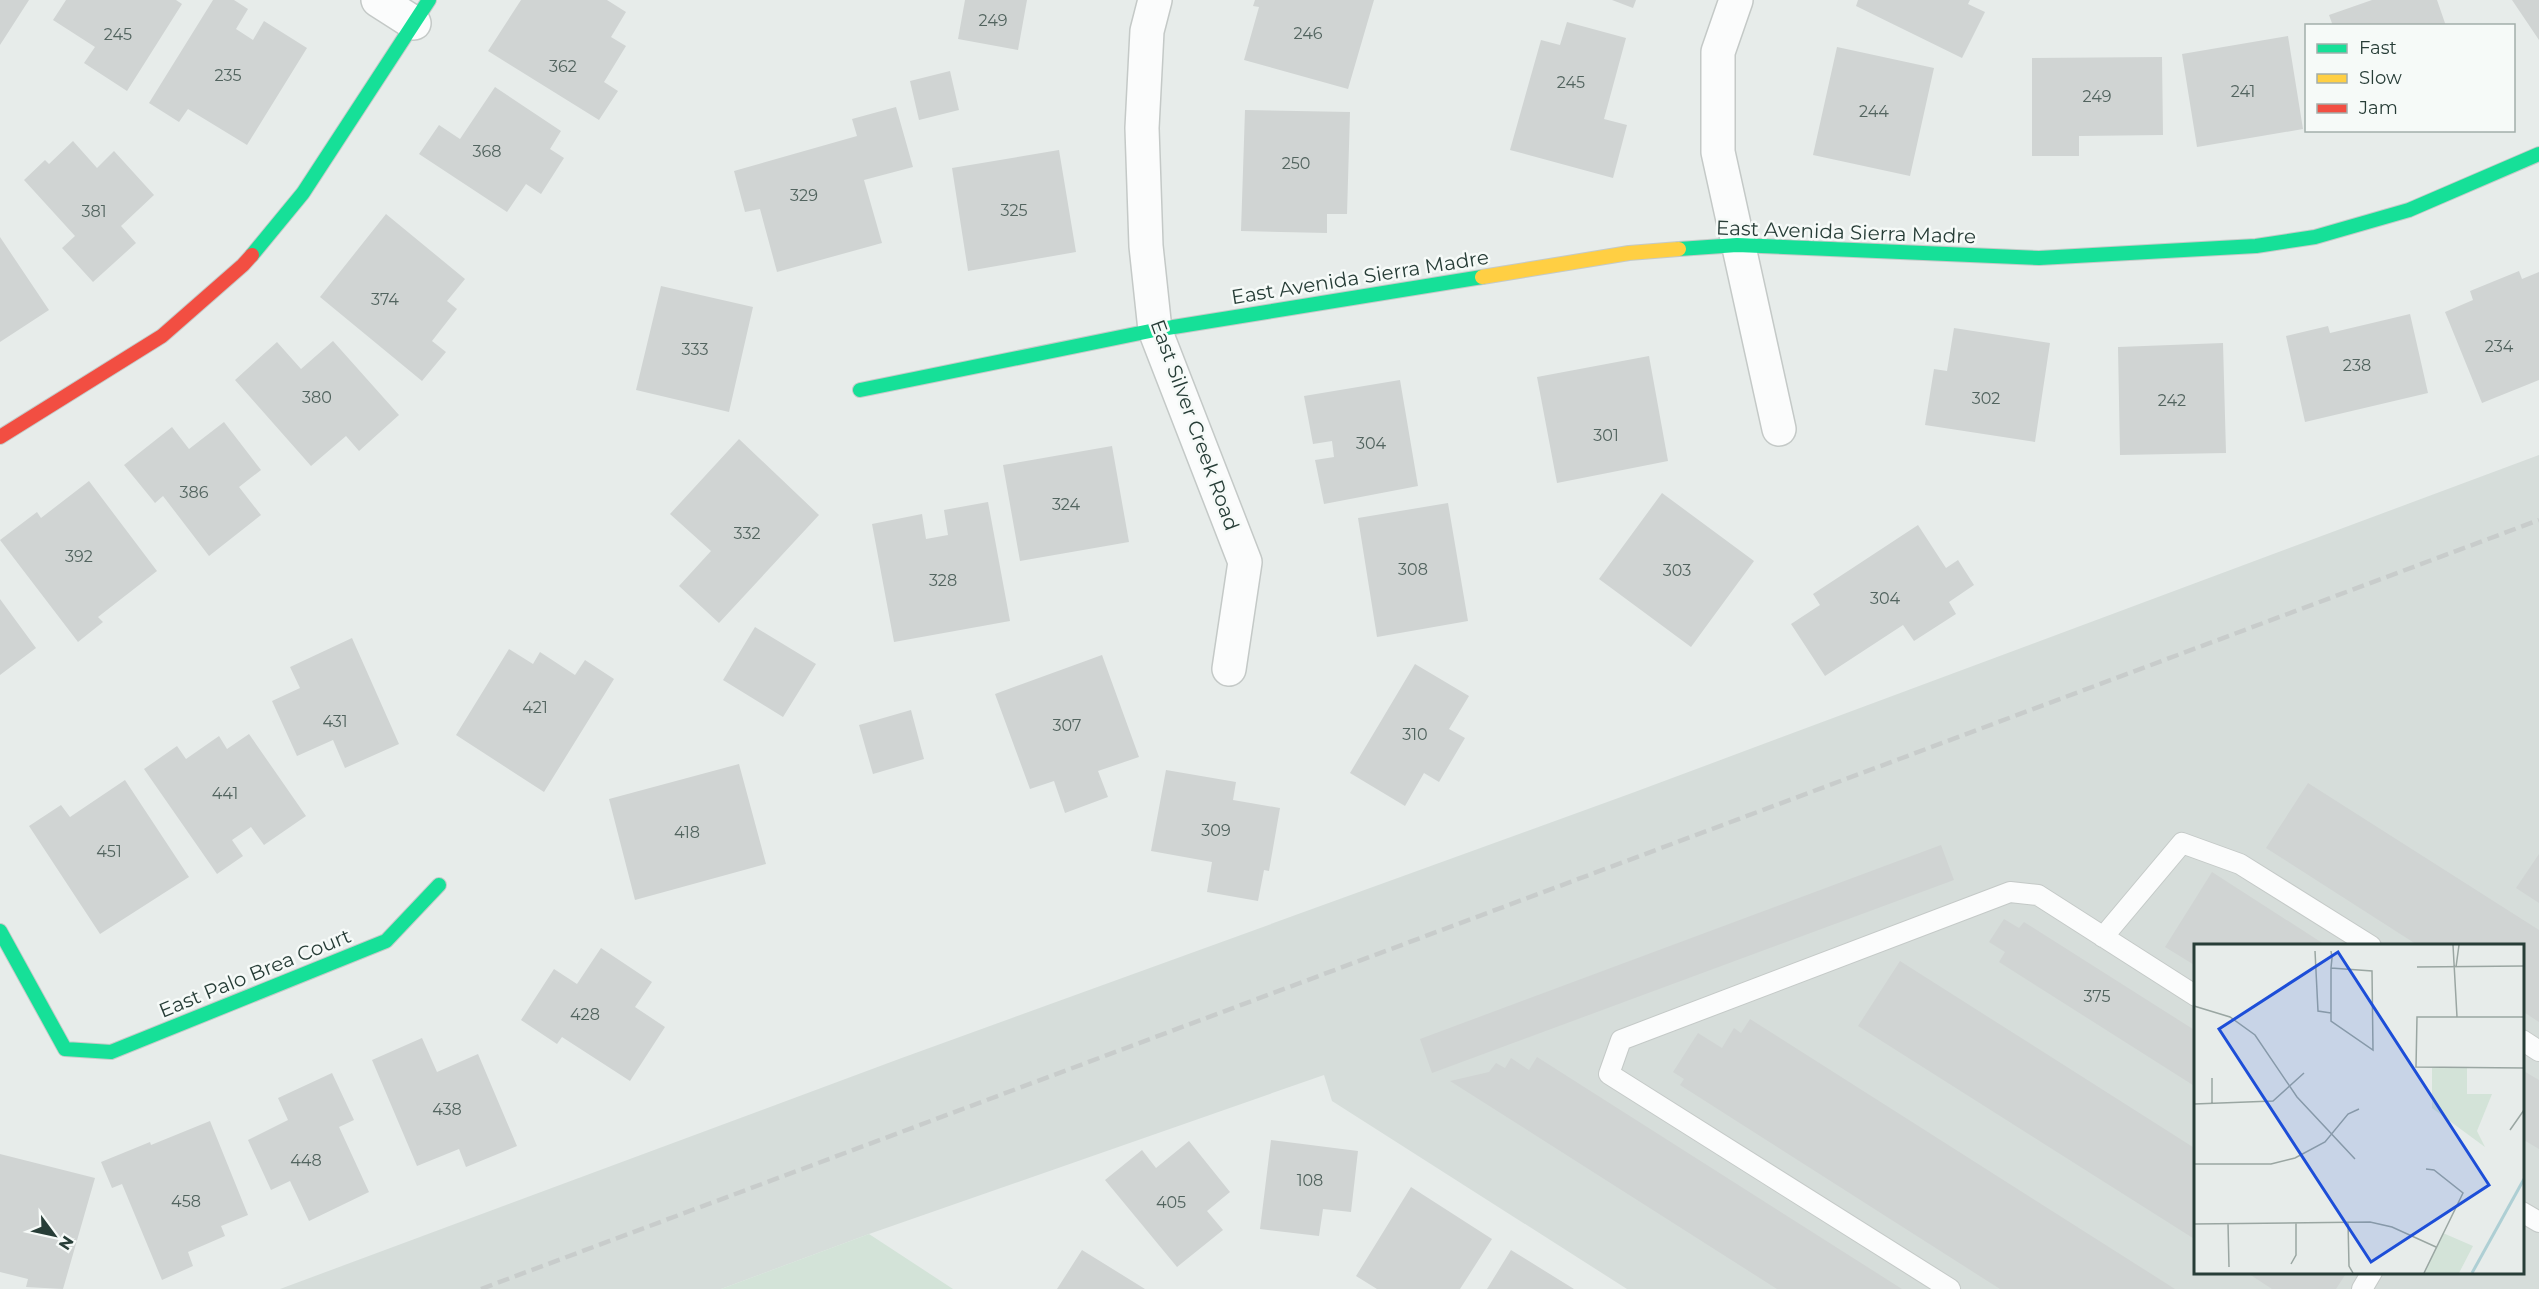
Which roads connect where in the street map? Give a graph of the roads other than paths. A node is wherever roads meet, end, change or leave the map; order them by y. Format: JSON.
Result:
{"nodes":[{"id":1,"x":378,"y":0,"type":"edge"},
{"id":2,"x":1155,"y":0,"type":"edge"},
{"id":3,"x":1736,"y":0,"type":"edge"},
{"id":4,"x":421,"y":12,"type":"edge"},
{"id":5,"x":2539,"y":154,"type":"edge"},
{"id":6,"x":1737,"y":245,"type":"junction"},
{"id":7,"x":1155,"y":330,"type":"junction"},
{"id":8,"x":860,"y":390,"type":"dead end"},
{"id":9,"x":1779,"y":429,"type":"dead end"},
{"id":10,"x":0,"y":437,"type":"edge"},
{"id":11,"x":1229,"y":669,"type":"dead end"},
{"id":12,"x":439,"y":885,"type":"dead end"},
{"id":13,"x":0,"y":931,"type":"edge"},
{"id":14,"x":2103,"y":937,"type":"junction"},
{"id":15,"x":2369,"y":944,"type":"edge"},
{"id":16,"x":2194,"y":995,"type":"edge"},
{"id":17,"x":2524,"y":1041,"type":"edge"},
{"id":18,"x":2539,"y":1051,"type":"edge"},
{"id":19,"x":2524,"y":1213,"type":"edge"},
{"id":20,"x":2539,"y":1222,"type":"edge"},
{"id":21,"x":2371,"y":1274,"type":"edge"},
{"id":22,"x":1950,"y":1289,"type":"edge"},
{"id":23,"x":2362,"y":1289,"type":"edge"}],
"edges":[{"from":1,"to":4,"type":"street"},
{"from":2,"to":7,"type":"street","name":"East Silver Creek Road"},
{"from":3,"to":6,"type":"street"},
{"from":4,"to":10,"type":"street"},
{"from":5,"to":6,"type":"street","name":"East Avenida Sierra Madre"},
{"from":6,"to":7,"type":"street","name":"East Avenida Sierra Madre"},
{"from":6,"to":9,"type":"street"},
{"from":7,"to":8,"type":"street","name":"East Avenida Sierra Madre"},
{"from":7,"to":11,"type":"street","name":"East Silver Creek Road"},
{"from":12,"to":13,"type":"street","name":"East Palo Brea Court"},
{"from":14,"to":15,"type":"lane"},
{"from":14,"to":16,"type":"lane"},
{"from":14,"to":22,"type":"lane"},
{"from":17,"to":18,"type":"lane"},
{"from":19,"to":20,"type":"lane"},
{"from":21,"to":23,"type":"lane"}]}
